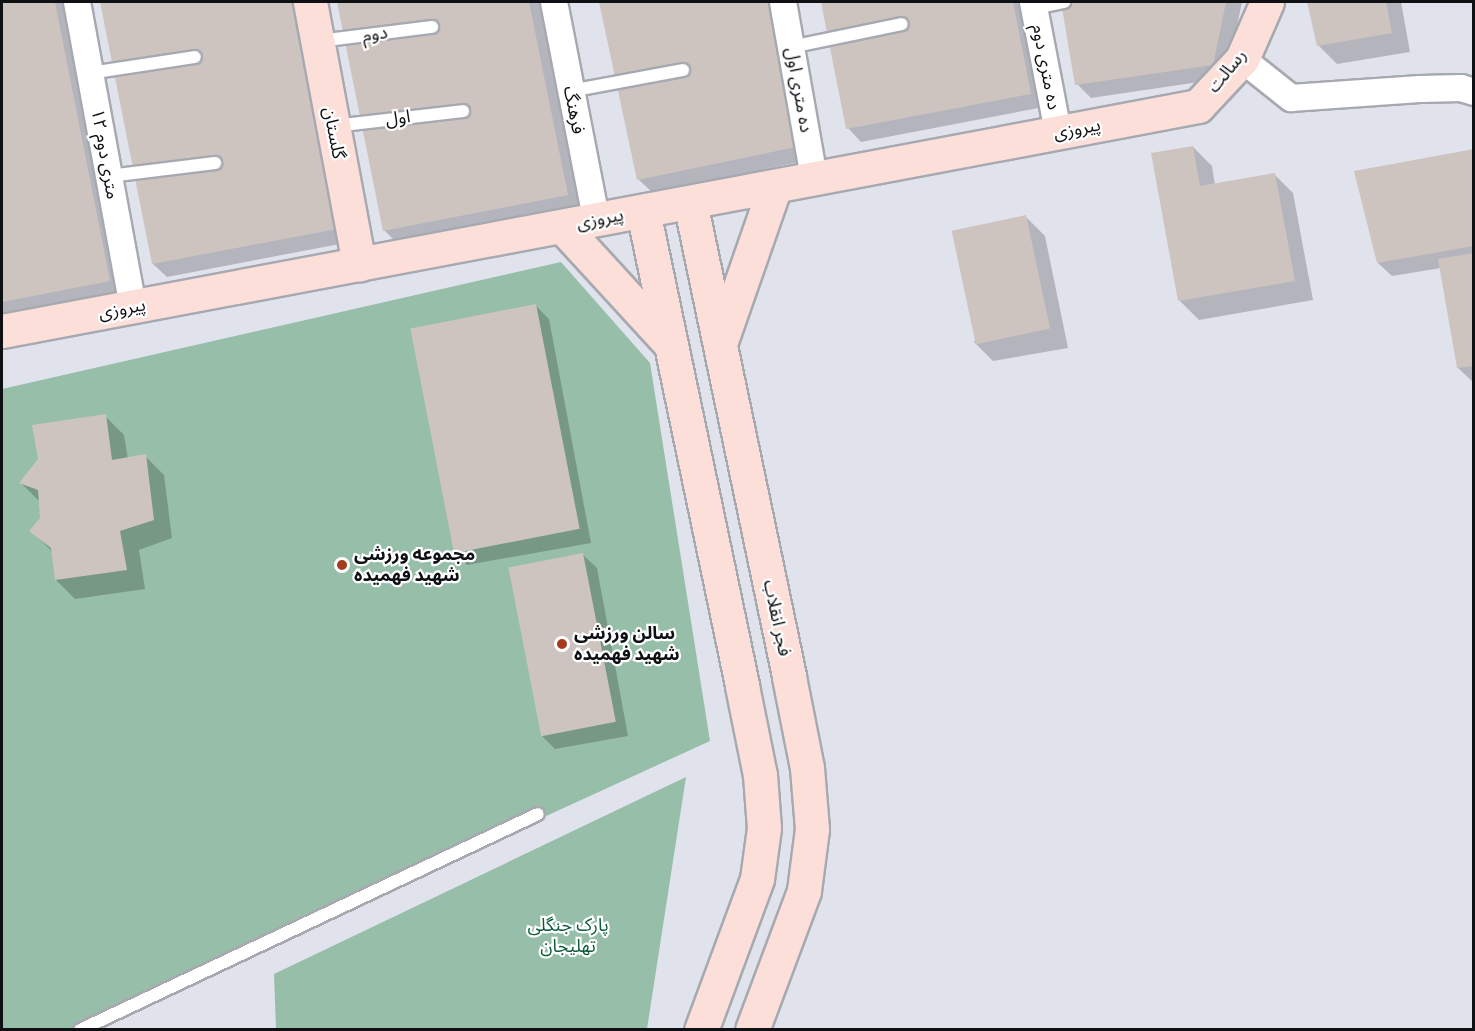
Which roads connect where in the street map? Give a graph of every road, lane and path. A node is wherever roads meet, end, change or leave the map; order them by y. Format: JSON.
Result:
{"nodes":[{"id":1,"x":77,"y":2,"type":"edge"},
{"id":2,"x":310,"y":2,"type":"edge"},
{"id":3,"x":554,"y":2,"type":"edge"},
{"id":4,"x":783,"y":2,"type":"edge"},
{"id":5,"x":1065,"y":2,"type":"edge"},
{"id":6,"x":1267,"y":2,"type":"edge"},
{"id":7,"x":1034,"y":5,"type":"edge"},
{"id":8,"x":903,"y":24,"type":"dead end"},
{"id":9,"x":432,"y":27,"type":"dead end"},
{"id":10,"x":317,"y":42,"type":"junction"},
{"id":11,"x":791,"y":47,"type":"junction"},
{"id":12,"x":195,"y":57,"type":"dead end"},
{"id":13,"x":1242,"y":58,"type":"junction"},
{"id":14,"x":682,"y":70,"type":"dead end"},
{"id":15,"x":90,"y":73,"type":"junction"},
{"id":16,"x":570,"y":91,"type":"junction"},
{"id":17,"x":1473,"y":92,"type":"edge"},
{"id":18,"x":1198,"y":106,"type":"joint"},
{"id":19,"x":463,"y":111,"type":"dead end"},
{"id":20,"x":333,"y":126,"type":"junction"},
{"id":21,"x":1058,"y":132,"type":"junction"},
{"id":22,"x":215,"y":163,"type":"dead end"},
{"id":23,"x":109,"y":176,"type":"junction"},
{"id":24,"x":814,"y":178,"type":"junction"},
{"id":25,"x":775,"y":186,"type":"junction"},
{"id":26,"x":690,"y":202,"type":"junction"},
{"id":27,"x":643,"y":211,"type":"junction"},
{"id":28,"x":596,"y":219,"type":"junction"},
{"id":29,"x":562,"y":226,"type":"junction"},
{"id":30,"x":359,"y":264,"type":"junction"},
{"id":31,"x":133,"y":307,"type":"junction"},
{"id":32,"x":2,"y":332,"type":"edge"},
{"id":33,"x":720,"y":344,"type":"junction"},
{"id":34,"x":671,"y":346,"type":"junction"},
{"id":35,"x":538,"y":814,"type":"dead end"},
{"id":36,"x":80,"y":1029,"type":"edge"},
{"id":37,"x":701,"y":1029,"type":"edge"},
{"id":38,"x":752,"y":1029,"type":"edge"}],
"edges":[{"from":1,"to":15,"type":"street","name":"۱۲ متری دوم"},
{"from":2,"to":10,"type":"street","name":"گلستان"},
{"from":3,"to":16,"type":"street","name":"فرهنگ"},
{"from":4,"to":11,"type":"street","name":"ده متری اول"},
{"from":5,"to":7,"type":"lane"},
{"from":6,"to":13,"type":"street","name":"رسالت"},
{"from":7,"to":21,"type":"street","name":"ده متری دوم"},
{"from":8,"to":11,"type":"lane"},
{"from":9,"to":10,"type":"lane","name":"دوم"},
{"from":10,"to":20,"type":"street","name":"گلستان"},
{"from":11,"to":24,"type":"street","name":"ده متری اول"},
{"from":12,"to":15,"type":"lane"},
{"from":13,"to":17,"type":"street"},
{"from":13,"to":18,"type":"street","name":"رسالت"},
{"from":14,"to":16,"type":"lane"},
{"from":15,"to":23,"type":"street","name":"۱۲ متری دوم"},
{"from":16,"to":28,"type":"street","name":"فرهنگ"},
{"from":18,"to":21,"type":"street","name":"پیروزی"},
{"from":19,"to":20,"type":"lane","name":"اول"},
{"from":20,"to":30,"type":"street","name":"گلستان"},
{"from":21,"to":24,"type":"street","name":"پیروزی"},
{"from":22,"to":23,"type":"lane"},
{"from":23,"to":31,"type":"street","name":"۱۲ متری دوم"},
{"from":24,"to":25,"type":"street","name":"پیروزی"},
{"from":25,"to":26,"type":"street","name":"پیروزی"},
{"from":25,"to":33,"type":"street"},
{"from":26,"to":27,"type":"street","name":"پیروزی"},
{"from":26,"to":33,"type":"street","name":"فجر انقلاب"},
{"from":27,"to":28,"type":"street","name":"پیروزی"},
{"from":27,"to":34,"type":"street"},
{"from":28,"to":29,"type":"street","name":"پیروزی"},
{"from":29,"to":30,"type":"street","name":"پیروزی"},
{"from":29,"to":34,"type":"street"},
{"from":30,"to":31,"type":"street","name":"پیروزی"},
{"from":31,"to":32,"type":"street","name":"پیروزی"},
{"from":33,"to":38,"type":"street","name":"فجر انقلاب"},
{"from":34,"to":37,"type":"street"},
{"from":35,"to":36,"type":"lane"}]}
